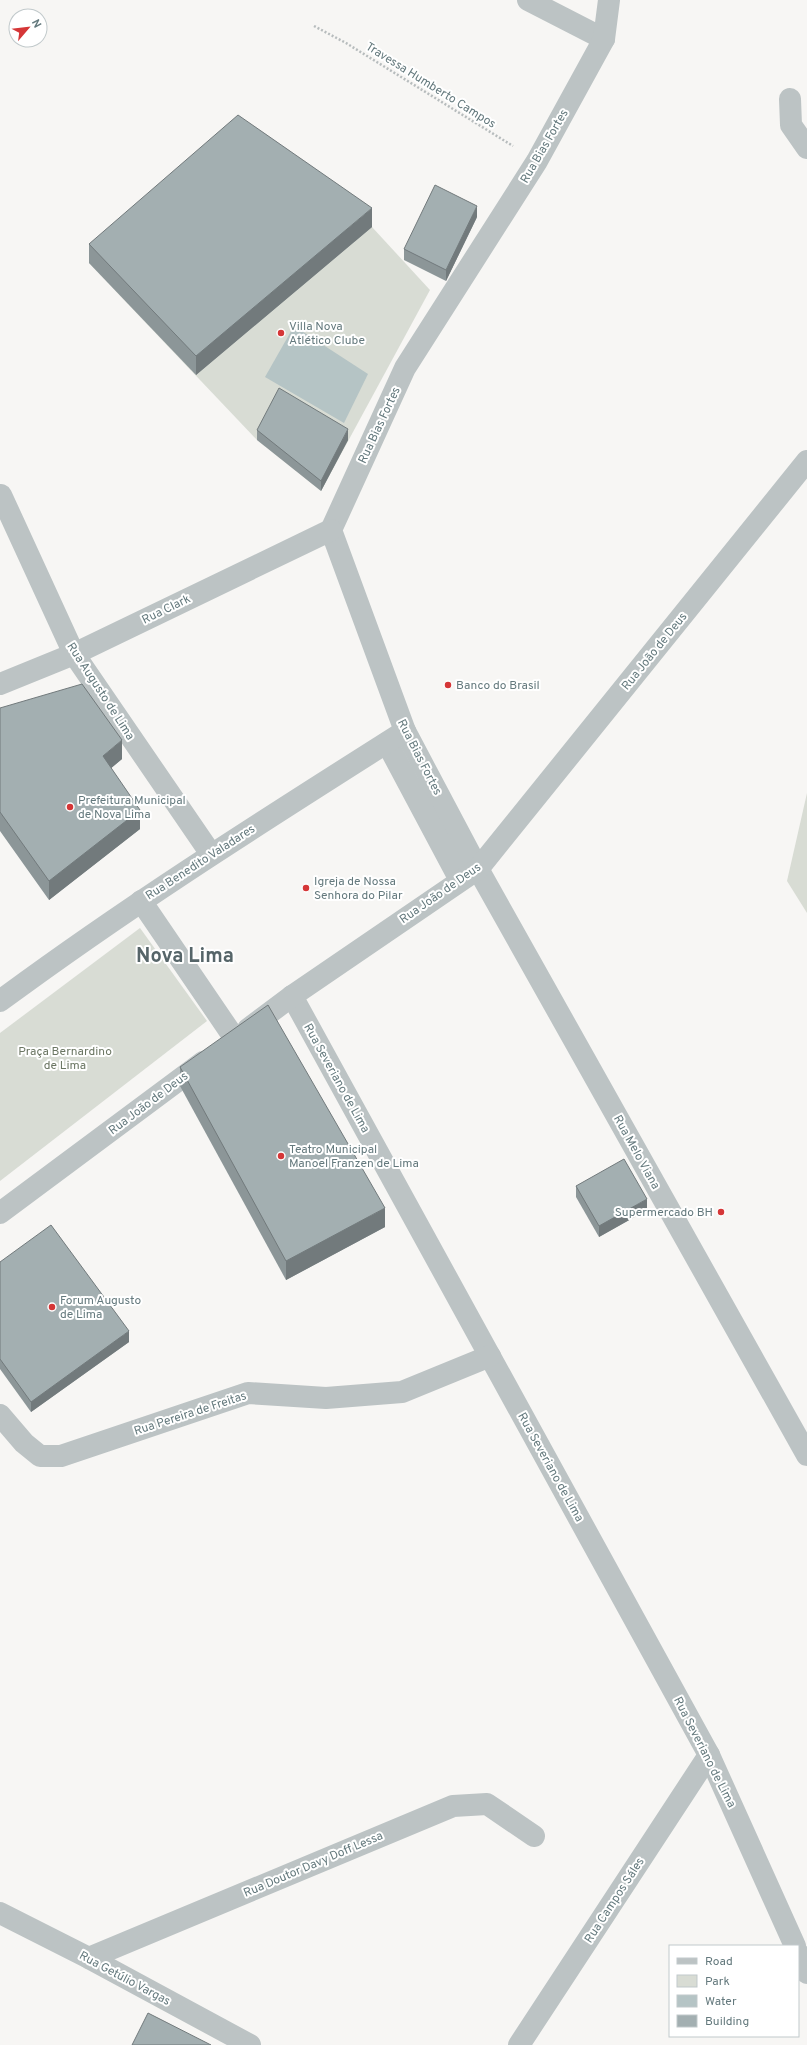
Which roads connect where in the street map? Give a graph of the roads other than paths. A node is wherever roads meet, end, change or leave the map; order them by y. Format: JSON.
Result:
{"nodes":[{"id":1,"x":528,"y":0,"type":"edge"},
{"id":2,"x":609,"y":0,"type":"edge"},
{"id":3,"x":604,"y":39,"type":"junction"},
{"id":4,"x":790,"y":98,"type":"dead end"},
{"id":5,"x":807,"y":148,"type":"edge"},
{"id":6,"x":807,"y":461,"type":"edge"},
{"id":7,"x":1,"y":495,"type":"edge"},
{"id":8,"x":330,"y":530,"type":"junction"},
{"id":9,"x":74,"y":654,"type":"junction"},
{"id":10,"x":0,"y":684,"type":"edge"},
{"id":11,"x":405,"y":731,"type":"junction"},
{"id":12,"x":387,"y":743,"type":"junction"},
{"id":13,"x":211,"y":854,"type":"junction"},
{"id":14,"x":469,"y":874,"type":"junction"},
{"id":15,"x":141,"y":901,"type":"junction"},
{"id":16,"x":292,"y":996,"type":"junction"},
{"id":17,"x":0,"y":1001,"type":"edge"},
{"id":18,"x":235,"y":1039,"type":"junction"},
{"id":19,"x":0,"y":1213,"type":"edge"},
{"id":20,"x":490,"y":1356,"type":"junction"},
{"id":21,"x":0,"y":1415,"type":"edge"},
{"id":22,"x":807,"y":1455,"type":"edge"},
{"id":23,"x":709,"y":1755,"type":"junction"},
{"id":24,"x":534,"y":1836,"type":"dead end"},
{"id":25,"x":0,"y":1913,"type":"edge"},
{"id":26,"x":795,"y":1945,"type":"edge"},
{"id":27,"x":799,"y":1955,"type":"edge"},
{"id":28,"x":89,"y":1958,"type":"junction"},
{"id":29,"x":807,"y":1973,"type":"edge"},
{"id":30,"x":250,"y":2045,"type":"edge"},
{"id":31,"x":519,"y":2045,"type":"edge"}],
"edges":[{"from":1,"to":3,"type":"street"},
{"from":2,"to":3,"type":"street","name":"Rua Bias Fortes"},
{"from":3,"to":8,"type":"street","name":"Rua Bias Fortes"},
{"from":4,"to":5,"type":"street"},
{"from":6,"to":14,"type":"street","name":"Rua João de Deus"},
{"from":7,"to":9,"type":"street","name":"Rua Augusto de Lima"},
{"from":8,"to":9,"type":"street","name":"Rua Clark"},
{"from":8,"to":11,"type":"street","name":"Rua Bias Fortes"},
{"from":9,"to":10,"type":"street","name":"Rua Clark"},
{"from":9,"to":13,"type":"street","name":"Rua Augusto de Lima"},
{"from":11,"to":12,"type":"street","name":"Rua Benedito Valadares"},
{"from":11,"to":14,"type":"street","name":"Rua Bias Fortes"},
{"from":12,"to":13,"type":"street","name":"Rua Benedito Valadares"},
{"from":12,"to":14,"type":"street","name":"Rua Bias Fortes"},
{"from":13,"to":15,"type":"street","name":"Rua Benedito Valadares"},
{"from":14,"to":16,"type":"street","name":"Rua João de Deus"},
{"from":14,"to":22,"type":"street","name":"Rua Melo Viana"},
{"from":15,"to":17,"type":"street","name":"Rua Benedito Valadares"},
{"from":15,"to":18,"type":"street"},
{"from":16,"to":18,"type":"street","name":"Rua João de Deus"},
{"from":16,"to":20,"type":"street","name":"Rua Severiano de Lima"},
{"from":18,"to":19,"type":"street","name":"Rua João de Deus"},
{"from":20,"to":21,"type":"street","name":"Rua Pereira de Freitas"},
{"from":20,"to":23,"type":"street","name":"Rua Severiano de Lima"},
{"from":23,"to":26,"type":"street","name":"Rua Severiano de Lima"},
{"from":23,"to":31,"type":"street","name":"Rua Campos Sáles"},
{"from":24,"to":28,"type":"street","name":"Rua Doutor Davy Doff Lessa"},
{"from":25,"to":28,"type":"street","name":"Rua Getúlio Vargas"},
{"from":27,"to":29,"type":"street"},
{"from":28,"to":30,"type":"street","name":"Rua Getúlio Vargas"}]}
